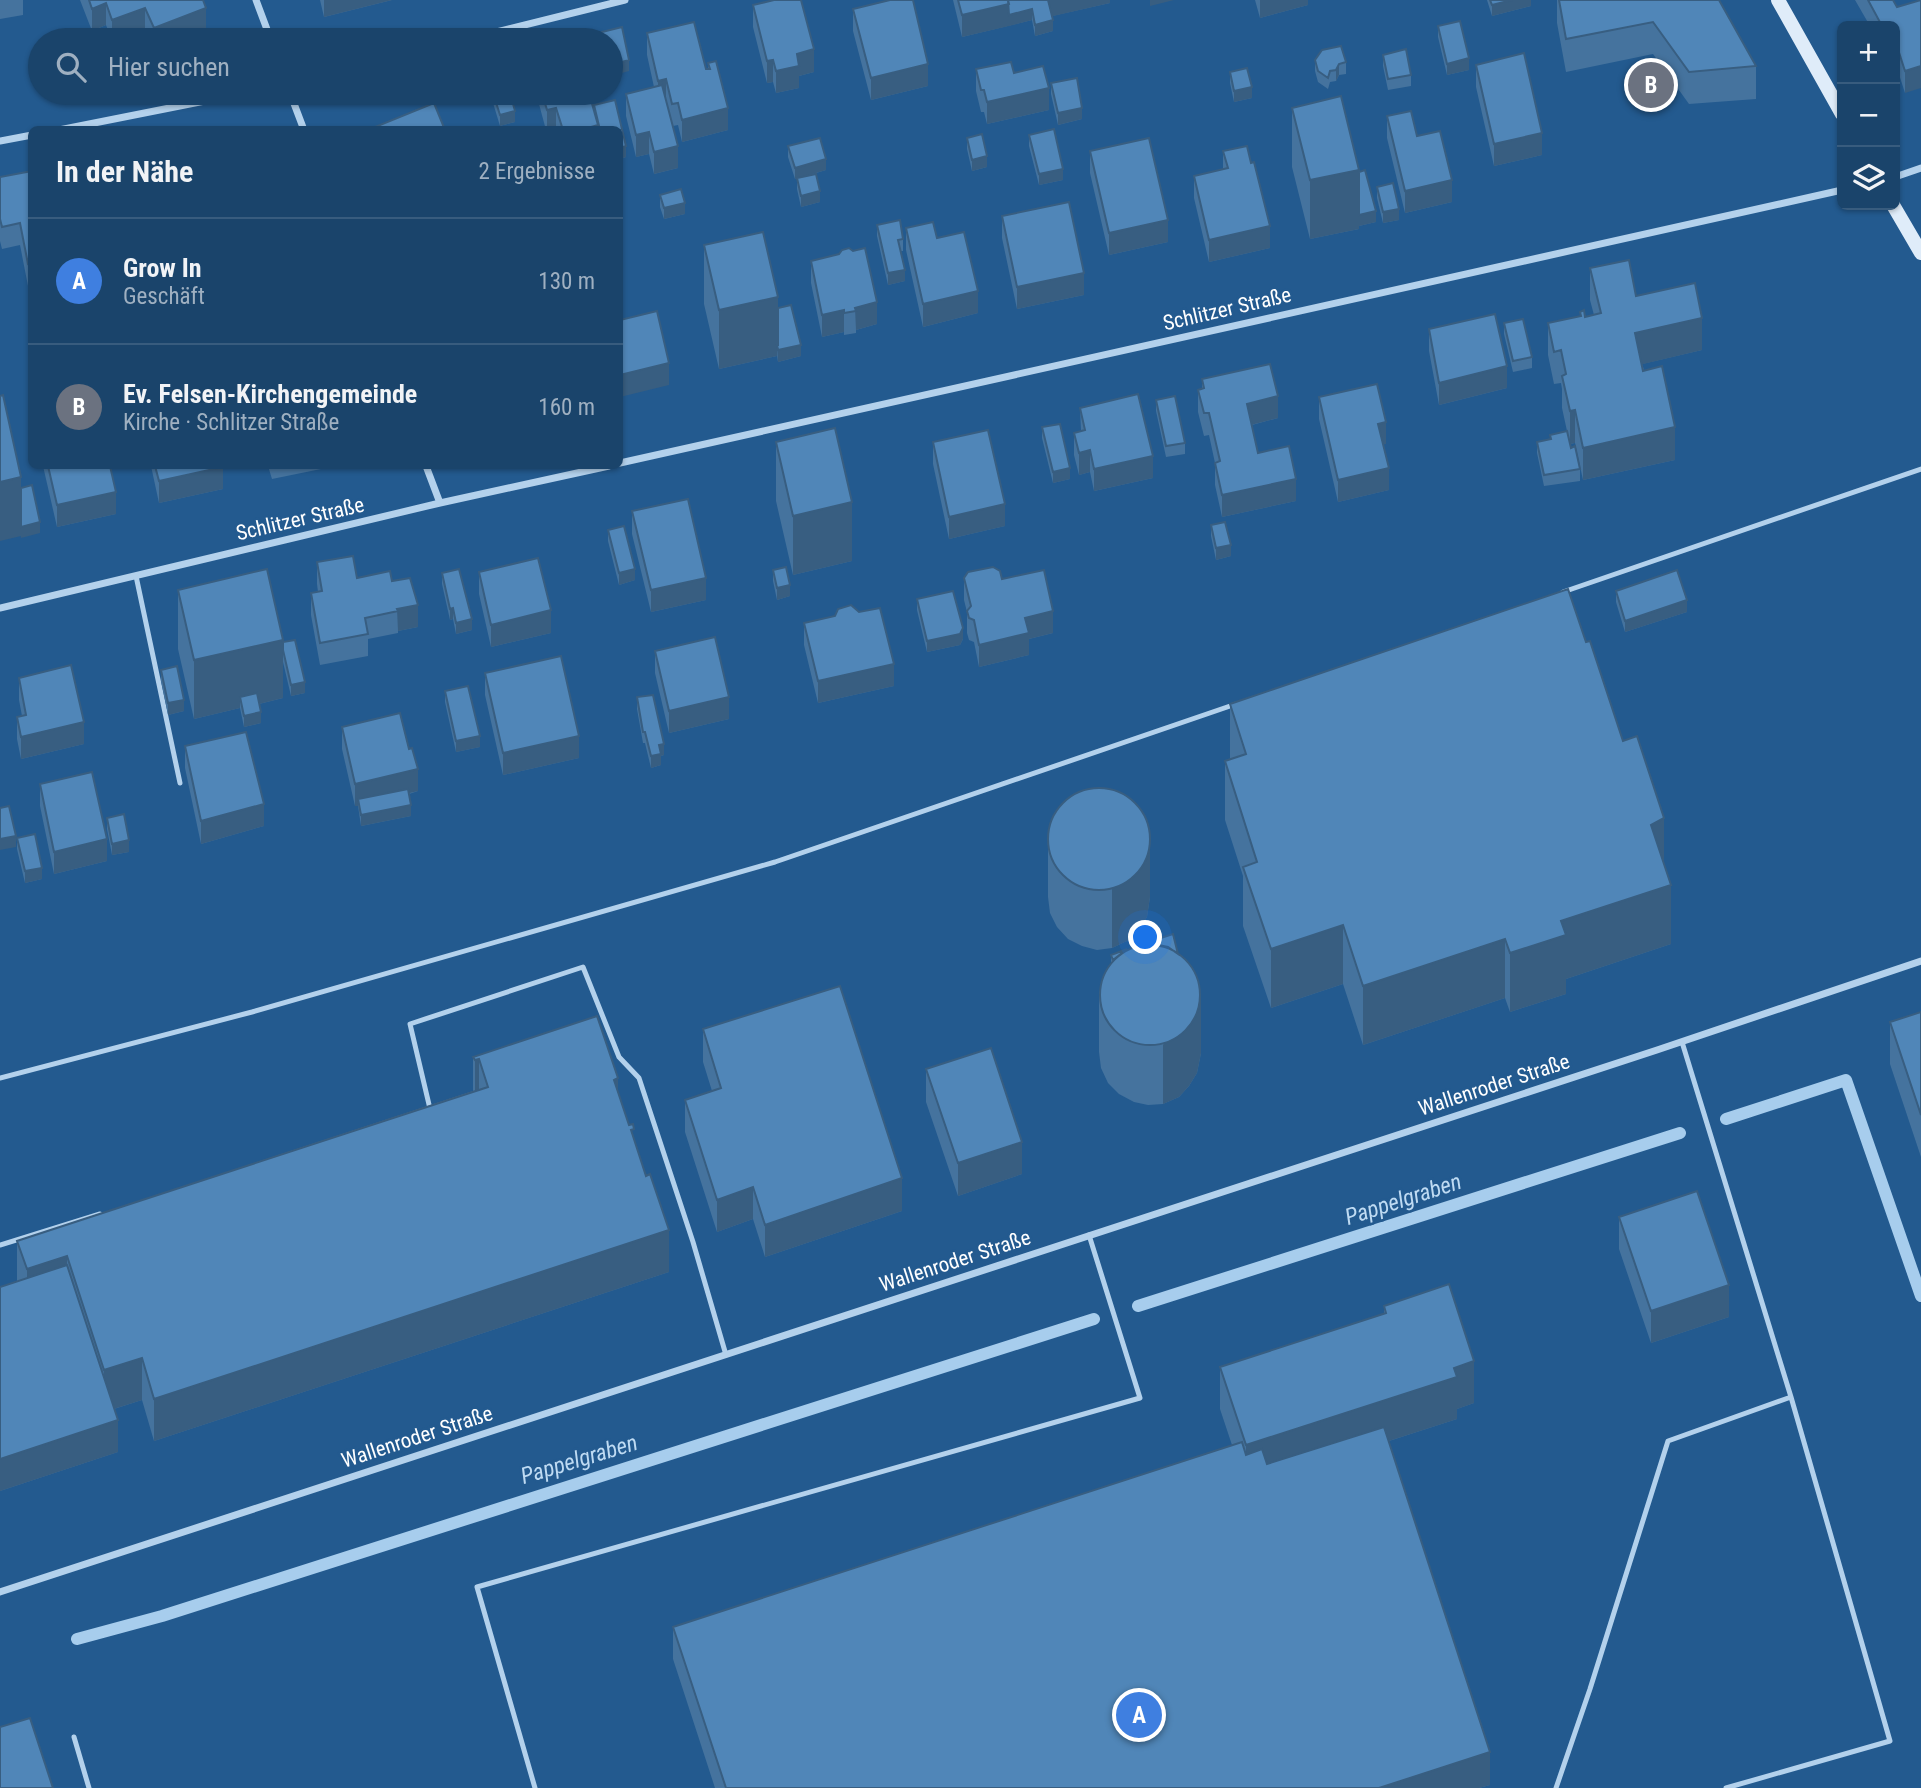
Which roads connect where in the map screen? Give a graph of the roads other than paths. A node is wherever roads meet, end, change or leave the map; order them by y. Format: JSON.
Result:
{"nodes":[{"id":1,"x":256,"y":0,"type":"edge"},
{"id":2,"x":625,"y":0,"type":"edge"},
{"id":3,"x":1778,"y":0,"type":"edge"},
{"id":4,"x":266,"y":28,"type":"edge"},
{"id":5,"x":512,"y":28,"type":"edge"},
{"id":6,"x":185,"y":105,"type":"edge"},
{"id":7,"x":295,"y":105,"type":"edge"},
{"id":8,"x":1837,"y":105,"type":"edge"},
{"id":9,"x":79,"y":126,"type":"edge"},
{"id":10,"x":302,"y":126,"type":"edge"},
{"id":11,"x":28,"y":136,"type":"edge"},
{"id":12,"x":0,"y":141,"type":"edge"},
{"id":13,"x":1921,"y":168,"type":"edge"},
{"id":14,"x":1900,"y":175,"type":"edge"},
{"id":15,"x":1837,"y":191,"type":"edge"},
{"id":16,"x":1897,"y":210,"type":"edge"},
{"id":17,"x":1921,"y":253,"type":"edge"},
{"id":18,"x":623,"y":462,"type":"edge"},
{"id":19,"x":427,"y":469,"type":"edge"},
{"id":20,"x":595,"y":469,"type":"edge"},
{"id":21,"x":1921,"y":469,"type":"edge"},
{"id":22,"x":440,"y":503,"type":"junction"},
{"id":23,"x":135,"y":576,"type":"junction"},
{"id":24,"x":1552,"y":596,"type":"edge"},
{"id":25,"x":0,"y":608,"type":"edge"},
{"id":26,"x":1250,"y":699,"type":"edge"},
{"id":27,"x":180,"y":783,"type":"dead end"},
{"id":28,"x":1921,"y":961,"type":"edge"},
{"id":29,"x":1682,"y":1042,"type":"junction"},
{"id":30,"x":0,"y":1078,"type":"edge"},
{"id":31,"x":432,"y":1118,"type":"edge"},
{"id":32,"x":111,"y":1211,"type":"edge"},
{"id":33,"x":1089,"y":1235,"type":"junction"},
{"id":34,"x":0,"y":1245,"type":"edge"},
{"id":35,"x":726,"y":1355,"type":"junction"},
{"id":36,"x":1791,"y":1397,"type":"junction"},
{"id":37,"x":0,"y":1592,"type":"edge"},
{"id":38,"x":74,"y":1737,"type":"dead end"},
{"id":39,"x":89,"y":1788,"type":"edge"},
{"id":40,"x":535,"y":1788,"type":"edge"},
{"id":41,"x":1556,"y":1788,"type":"edge"},
{"id":42,"x":1726,"y":1788,"type":"edge"}],
"edges":[{"from":1,"to":4,"type":"street"},
{"from":2,"to":5,"type":"street"},
{"from":3,"to":8,"type":"main road"},
{"from":6,"to":9,"type":"street"},
{"from":7,"to":10,"type":"street"},
{"from":11,"to":12,"type":"street"},
{"from":13,"to":14,"type":"street"},
{"from":15,"to":18,"type":"street","name":"Schlitzer Straße"},
{"from":16,"to":17,"type":"main road"},
{"from":19,"to":22,"type":"street"},
{"from":20,"to":22,"type":"street","name":"Schlitzer Straße"},
{"from":21,"to":24,"type":"lane"},
{"from":22,"to":23,"type":"street","name":"Schlitzer Straße"},
{"from":23,"to":25,"type":"street","name":"Schlitzer Straße"},
{"from":23,"to":27,"type":"lane"},
{"from":26,"to":30,"type":"lane"},
{"from":28,"to":29,"type":"street","name":"Wallenroder Straße"},
{"from":29,"to":33,"type":"street","name":"Wallenroder Straße"},
{"from":29,"to":36,"type":"lane"},
{"from":31,"to":35,"type":"lane"},
{"from":32,"to":34,"type":"lane"},
{"from":33,"to":35,"type":"street","name":"Wallenroder Straße"},
{"from":33,"to":40,"type":"lane"},
{"from":35,"to":37,"type":"street","name":"Wallenroder Straße"},
{"from":36,"to":41,"type":"lane"},
{"from":36,"to":42,"type":"lane"},
{"from":38,"to":39,"type":"lane"}]}
